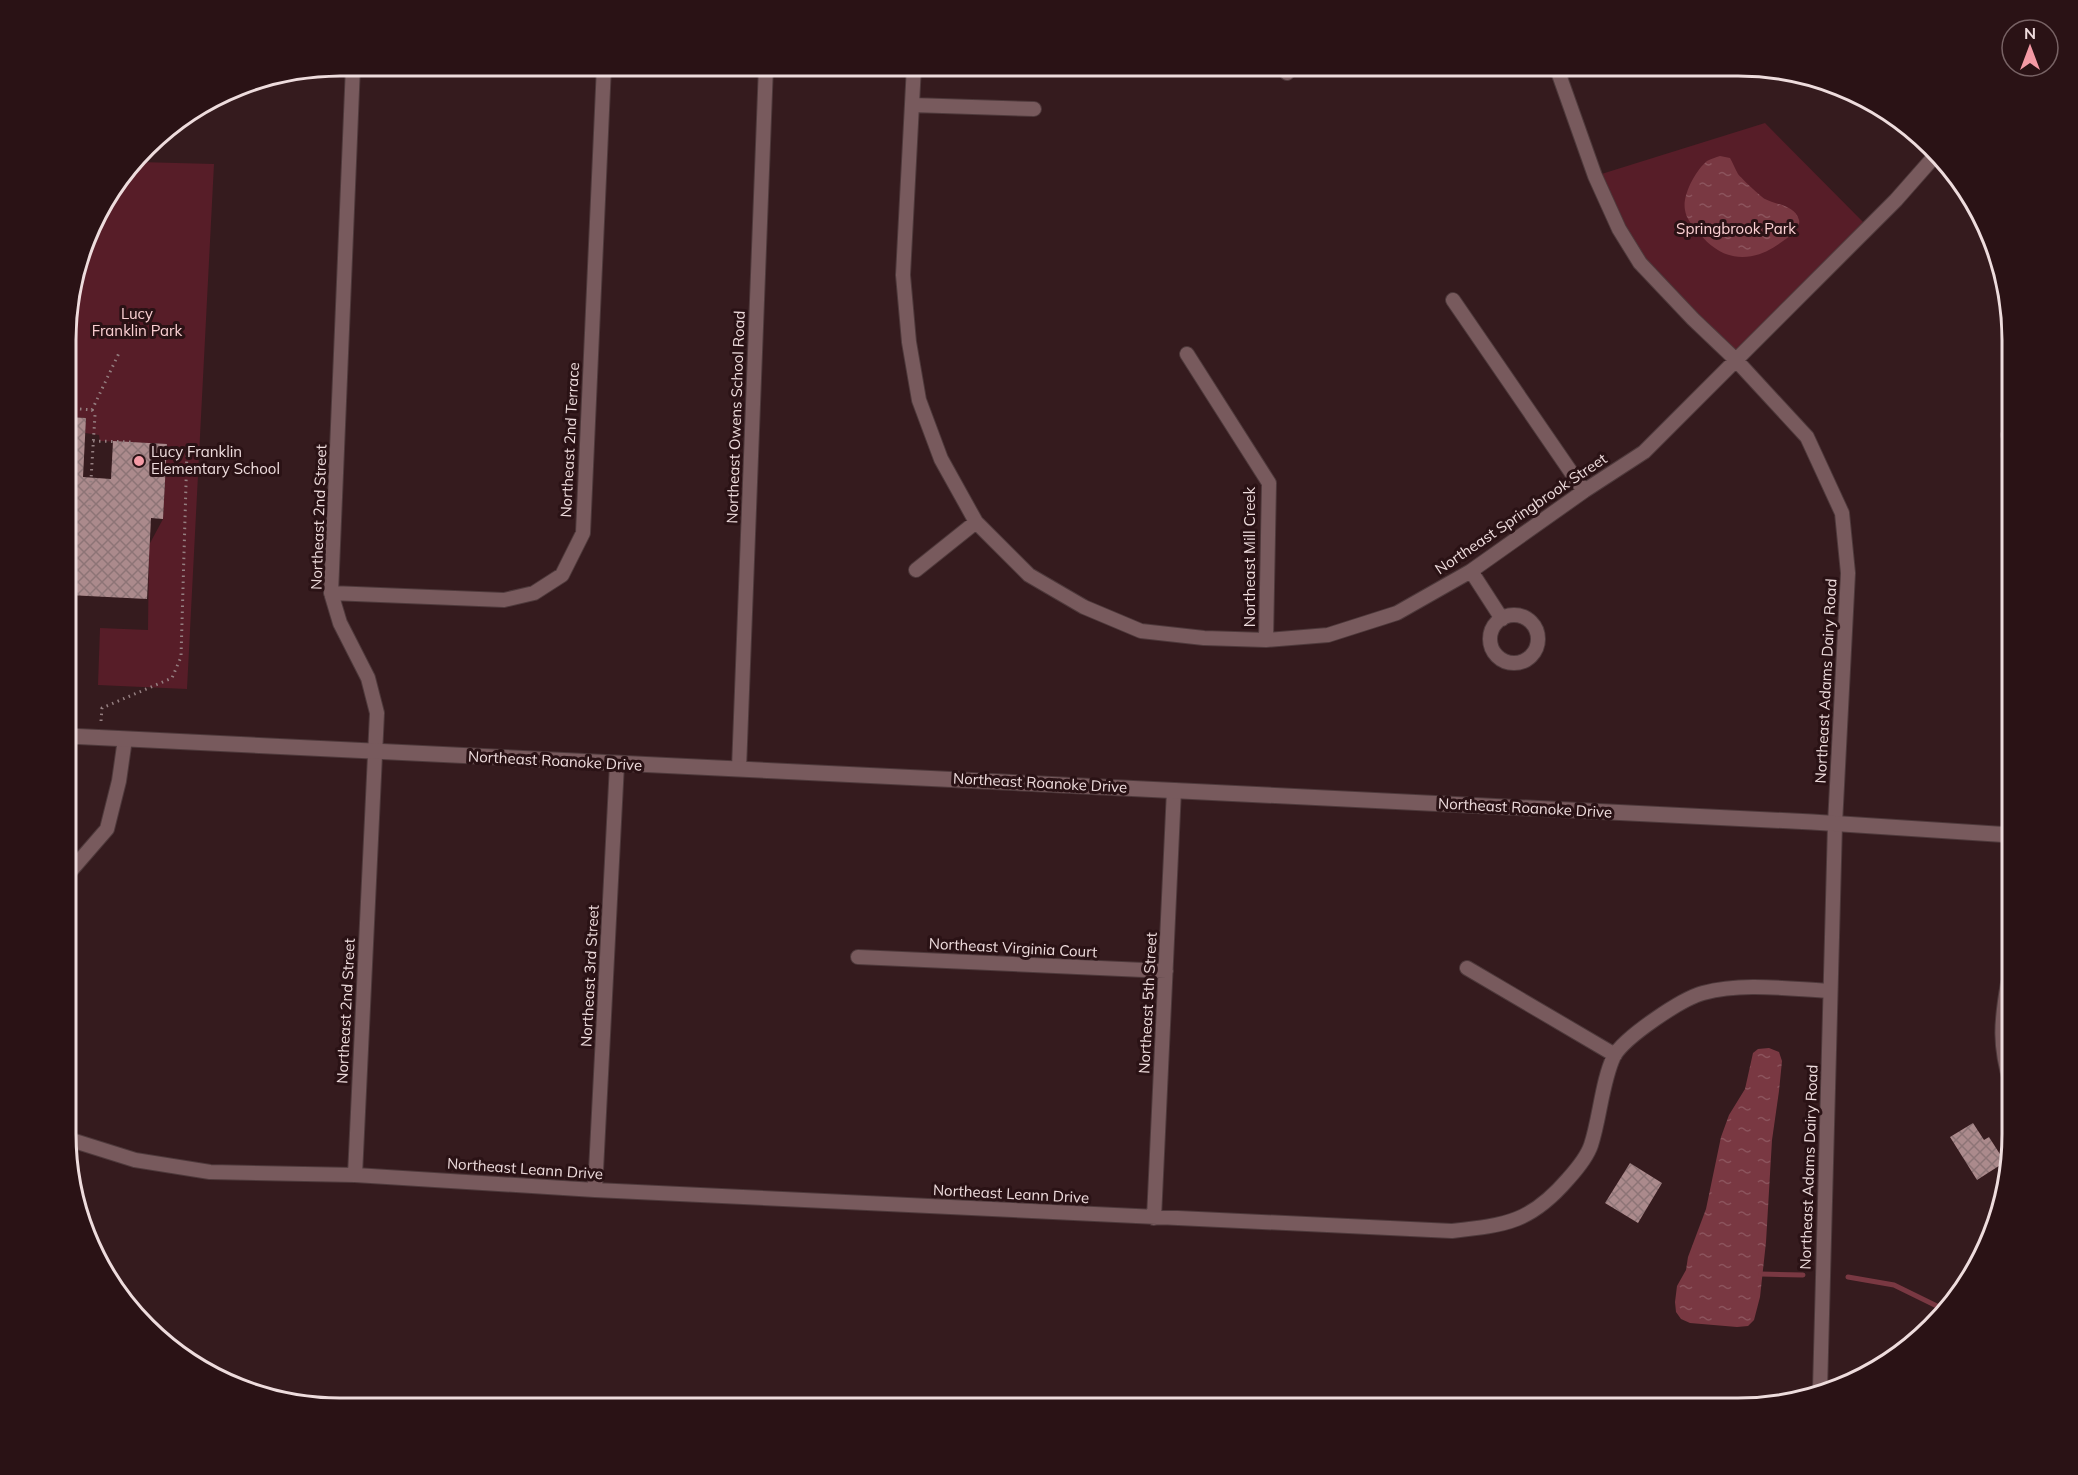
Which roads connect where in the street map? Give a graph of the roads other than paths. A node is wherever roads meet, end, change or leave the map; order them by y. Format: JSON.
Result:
{"nodes":[{"id":1,"x":353,"y":76,"type":"edge"},
{"id":2,"x":604,"y":76,"type":"edge"},
{"id":3,"x":766,"y":76,"type":"edge"},
{"id":4,"x":913,"y":76,"type":"edge"},
{"id":5,"x":1560,"y":76,"type":"edge"},
{"id":6,"x":912,"y":105,"type":"junction"},
{"id":7,"x":1034,"y":109,"type":"dead end"},
{"id":8,"x":1930,"y":161,"type":"edge"},
{"id":9,"x":1453,"y":300,"type":"dead end"},
{"id":10,"x":1187,"y":354,"type":"dead end"},
{"id":11,"x":1736,"y":360,"type":"junction"},
{"id":12,"x":1584,"y":491,"type":"junction"},
{"id":13,"x":976,"y":522,"type":"junction"},
{"id":14,"x":916,"y":570,"type":"dead end"},
{"id":15,"x":1471,"y":571,"type":"junction"},
{"id":16,"x":331,"y":593,"type":"junction"},
{"id":17,"x":1503,"y":619,"type":"dead end"},
{"id":18,"x":1266,"y":640,"type":"junction"},
{"id":19,"x":76,"y":736,"type":"edge"},
{"id":20,"x":125,"y":739,"type":"junction"},
{"id":21,"x":375,"y":752,"type":"junction"},
{"id":22,"x":617,"y":764,"type":"junction"},
{"id":23,"x":739,"y":769,"type":"junction"},
{"id":24,"x":1174,"y":790,"type":"junction"},
{"id":25,"x":1835,"y":824,"type":"junction"},
{"id":26,"x":2002,"y":834,"type":"edge"},
{"id":27,"x":76,"y":865,"type":"edge"},
{"id":28,"x":858,"y":957,"type":"dead end"},
{"id":29,"x":1467,"y":968,"type":"dead end"},
{"id":30,"x":1166,"y":971,"type":"junction"},
{"id":31,"x":1830,"y":992,"type":"junction"},
{"id":32,"x":2002,"y":1015,"type":"edge"},
{"id":33,"x":2002,"y":1033,"type":"edge"},
{"id":34,"x":1615,"y":1055,"type":"junction"},
{"id":35,"x":76,"y":1142,"type":"edge"},
{"id":36,"x":355,"y":1175,"type":"junction"},
{"id":37,"x":596,"y":1190,"type":"junction"},
{"id":38,"x":1154,"y":1218,"type":"junction"},
{"id":39,"x":1820,"y":1385,"type":"edge"}],
"edges":[{"from":1,"to":16,"type":"street","name":"Northeast 2nd Street"},
{"from":2,"to":16,"type":"street","name":"Northeast 2nd Terrace"},
{"from":3,"to":23,"type":"street","name":"Northeast Owens School Road"},
{"from":4,"to":6,"type":"street","name":"Northeast Springbrook Street"},
{"from":5,"to":11,"type":"street","name":"Northeast Adams Dairy Road"},
{"from":6,"to":7,"type":"street"},
{"from":6,"to":13,"type":"street","name":"Northeast Springbrook Street"},
{"from":8,"to":11,"type":"street","name":"Northeast Springbrook Street"},
{"from":9,"to":12,"type":"street"},
{"from":10,"to":18,"type":"street","name":"Northeast Mill Creek"},
{"from":11,"to":12,"type":"street","name":"Northeast Springbrook Street"},
{"from":11,"to":25,"type":"street","name":"Northeast Adams Dairy Road"},
{"from":12,"to":15,"type":"street","name":"Northeast Springbrook Street"},
{"from":13,"to":14,"type":"street"},
{"from":13,"to":18,"type":"street","name":"Northeast Springbrook Street"},
{"from":15,"to":17,"type":"street"},
{"from":15,"to":18,"type":"street","name":"Northeast Springbrook Street"},
{"from":16,"to":21,"type":"street","name":"Northeast 2nd Street"},
{"from":19,"to":20,"type":"street","name":"Northeast Roanoke Drive"},
{"from":20,"to":21,"type":"street","name":"Northeast Roanoke Drive"},
{"from":20,"to":27,"type":"street"},
{"from":21,"to":22,"type":"street","name":"Northeast Roanoke Drive"},
{"from":21,"to":36,"type":"street","name":"Northeast 2nd Street"},
{"from":22,"to":23,"type":"street","name":"Northeast Roanoke Drive"},
{"from":22,"to":37,"type":"street","name":"Northeast 3rd Street"},
{"from":23,"to":24,"type":"street","name":"Northeast Roanoke Drive"},
{"from":24,"to":25,"type":"street","name":"Northeast Roanoke Drive"},
{"from":24,"to":30,"type":"street","name":"Northeast 5th Street"},
{"from":25,"to":26,"type":"street","name":"Northeast Roanoke Drive"},
{"from":25,"to":31,"type":"street","name":"Northeast Adams Dairy Road"},
{"from":28,"to":30,"type":"street","name":"Northeast Virginia Court"},
{"from":29,"to":34,"type":"street"},
{"from":30,"to":38,"type":"street","name":"Northeast 5th Street"},
{"from":31,"to":34,"type":"street","name":"Northeast Leann Drive"},
{"from":31,"to":39,"type":"street","name":"Northeast Adams Dairy Road"},
{"from":32,"to":33,"type":"street"},
{"from":34,"to":38,"type":"street","name":"Northeast Leann Drive"},
{"from":35,"to":36,"type":"street","name":"Northeast Leann Drive"},
{"from":36,"to":37,"type":"street","name":"Northeast Leann Drive"},
{"from":37,"to":38,"type":"street","name":"Northeast Leann Drive"}]}
